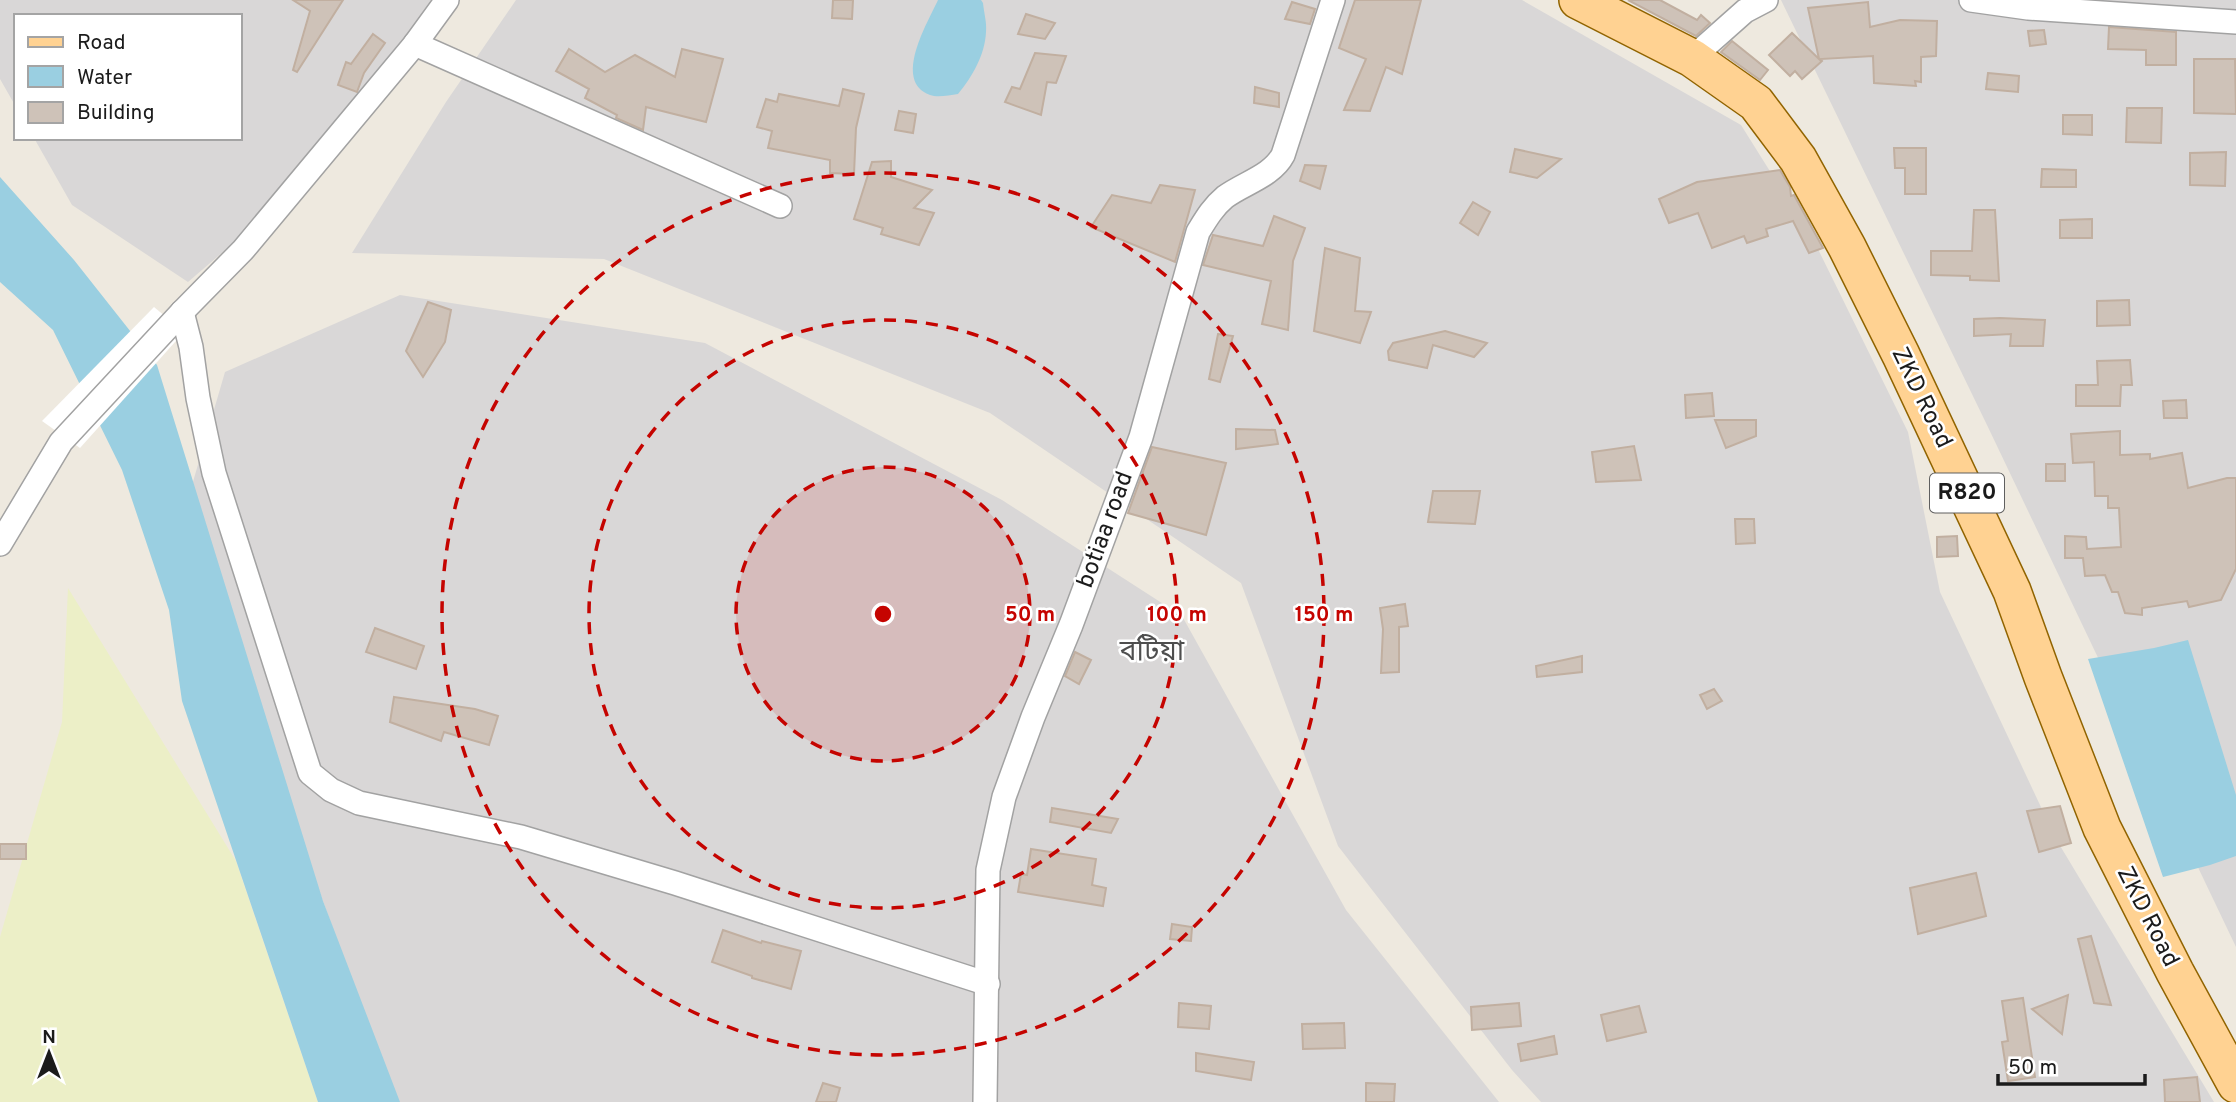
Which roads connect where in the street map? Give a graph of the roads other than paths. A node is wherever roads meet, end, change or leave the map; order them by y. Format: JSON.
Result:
{"nodes":[{"id":1,"x":447,"y":0,"type":"edge"},
{"id":2,"x":1333,"y":0,"type":"edge"},
{"id":3,"x":1578,"y":0,"type":"edge"},
{"id":4,"x":1766,"y":0,"type":"edge"},
{"id":5,"x":1971,"y":0,"type":"edge"},
{"id":6,"x":2236,"y":22,"type":"edge"},
{"id":7,"x":415,"y":44,"type":"junction"},
{"id":8,"x":1692,"y":58,"type":"junction"},
{"id":9,"x":780,"y":206,"type":"dead end"},
{"id":10,"x":182,"y":312,"type":"junction"},
{"id":11,"x":0,"y":544,"type":"edge"},
{"id":12,"x":988,"y":984,"type":"junction"},
{"id":13,"x":2225,"y":1039,"type":"edge"},
{"id":14,"x":2236,"y":1084,"type":"edge"},
{"id":15,"x":985,"y":1102,"type":"edge"}],
"edges":[{"from":1,"to":7,"type":"street"},
{"from":2,"to":12,"type":"street","name":"botiaa road"},
{"from":3,"to":8,"type":"main road","name":"ZKD Road","number":"R820"},
{"from":4,"to":8,"type":"street"},
{"from":5,"to":6,"type":"street"},
{"from":7,"to":9,"type":"street"},
{"from":7,"to":10,"type":"street"},
{"from":8,"to":13,"type":"main road","name":"ZKD Road","number":"R820"},
{"from":10,"to":11,"type":"street"},
{"from":10,"to":12,"type":"street"},
{"from":12,"to":15,"type":"street","name":"botiaa road"},
{"from":13,"to":14,"type":"main road","name":"ZKD Road","number":"R820"}]}
